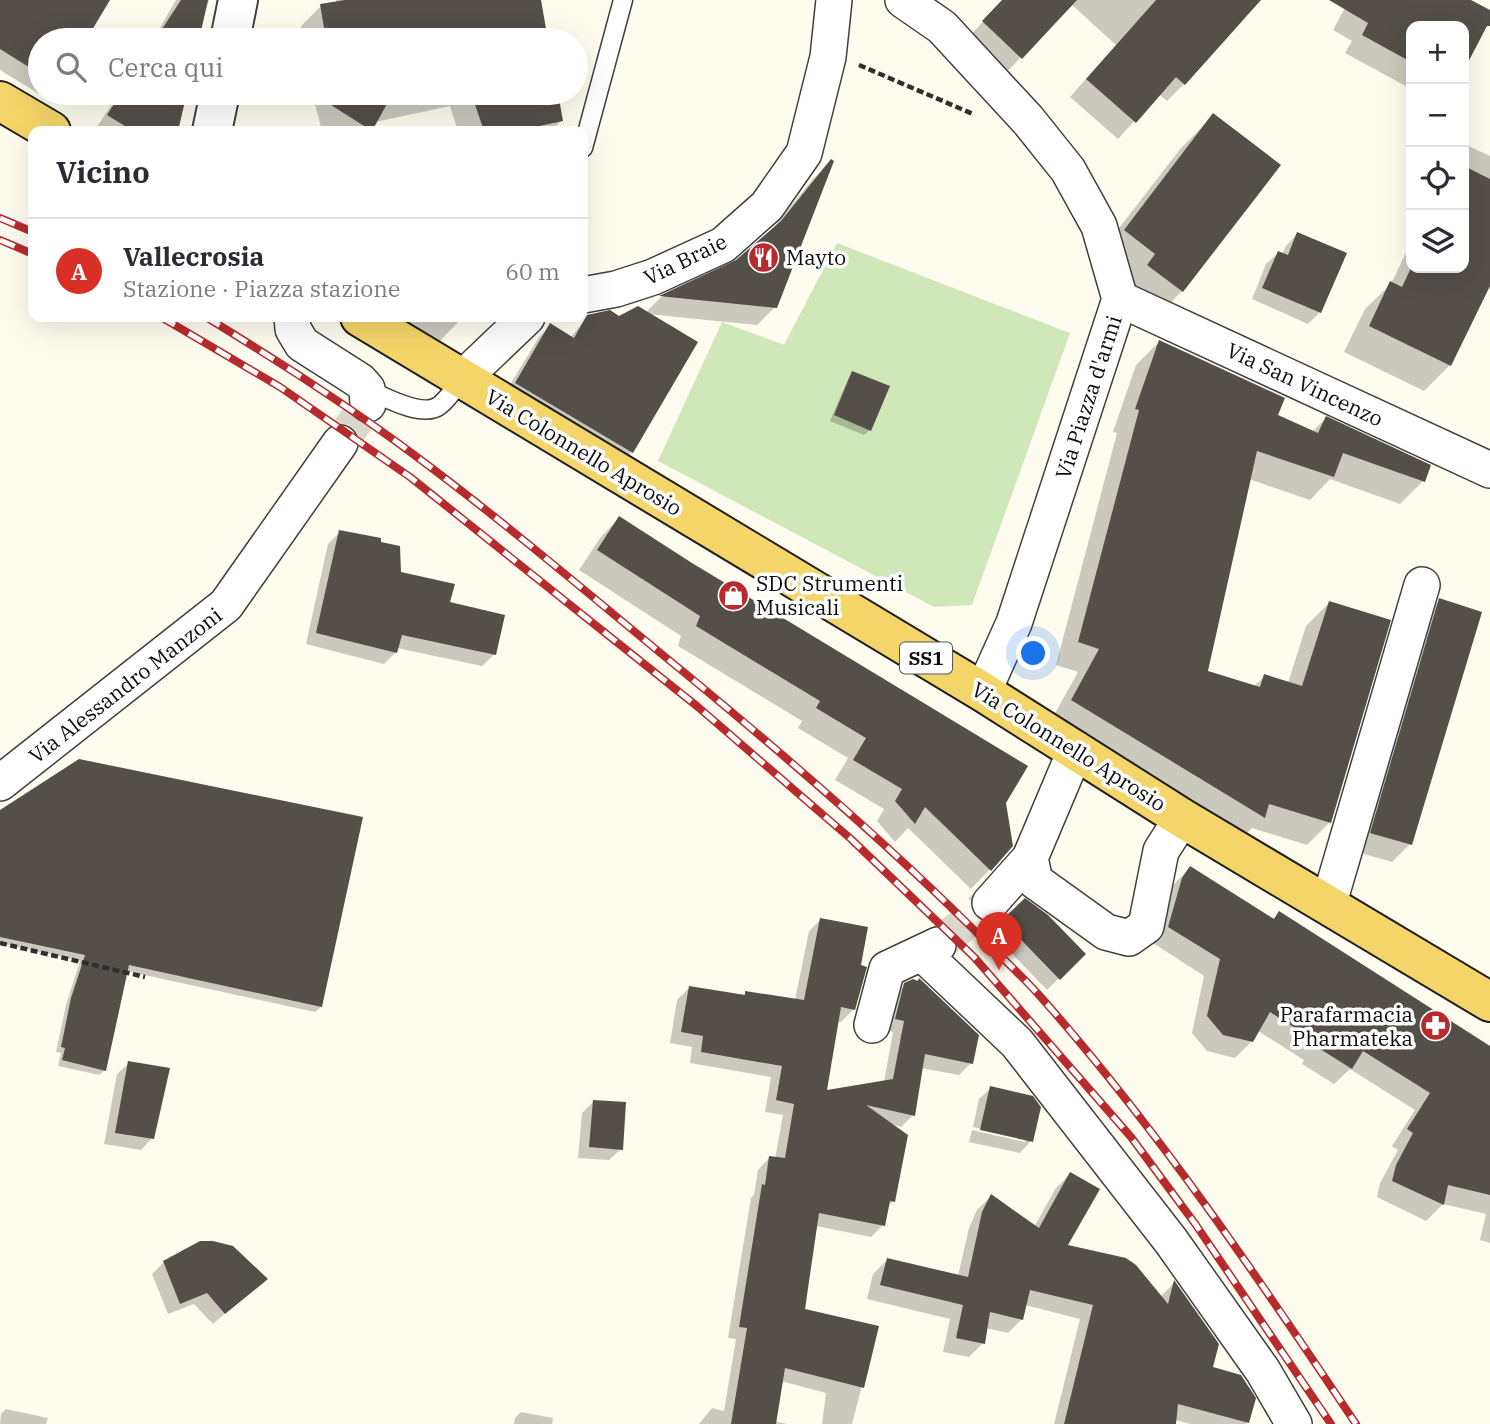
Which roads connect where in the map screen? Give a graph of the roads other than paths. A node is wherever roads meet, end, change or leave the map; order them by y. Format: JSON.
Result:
{"nodes":[{"id":1,"x":238,"y":0,"type":"edge"},
{"id":2,"x":623,"y":0,"type":"edge"},
{"id":3,"x":834,"y":0,"type":"edge"},
{"id":4,"x":903,"y":0,"type":"edge"},
{"id":5,"x":232,"y":28,"type":"edge"},
{"id":6,"x":0,"y":101,"type":"edge"},
{"id":7,"x":217,"y":105,"type":"edge"},
{"id":8,"x":42,"y":126,"type":"edge"},
{"id":9,"x":213,"y":126,"type":"edge"},
{"id":10,"x":588,"y":130,"type":"edge"},
{"id":11,"x":588,"y":294,"type":"edge"},
{"id":12,"x":1120,"y":299,"type":"junction"},
{"id":13,"x":292,"y":322,"type":"edge"},
{"id":14,"x":368,"y":322,"type":"edge"},
{"id":15,"x":522,"y":322,"type":"edge"},
{"id":16,"x":462,"y":379,"type":"junction"},
{"id":17,"x":367,"y":396,"type":"joint"},
{"id":18,"x":340,"y":443,"type":"tunnel mouth"},
{"id":19,"x":1490,"y":470,"type":"edge"},
{"id":20,"x":1422,"y":585,"type":"dead end"},
{"id":21,"x":983,"y":692,"type":"junction"},
{"id":22,"x":1076,"y":749,"type":"junction"},
{"id":23,"x":0,"y":783,"type":"edge"},
{"id":24,"x":1182,"y":818,"type":"junction"},
{"id":25,"x":1030,"y":858,"type":"junction"},
{"id":26,"x":990,"y":903,"type":"tunnel mouth"},
{"id":27,"x":1328,"y":906,"type":"junction"},
{"id":28,"x":1490,"y":1002,"type":"edge"},
{"id":29,"x":872,"y":1025,"type":"dead end"},
{"id":30,"x":1294,"y":1424,"type":"edge"}],
"edges":[{"from":1,"to":5,"type":"street"},
{"from":2,"to":10,"type":"lane"},
{"from":3,"to":11,"type":"street","name":"Via Braie"},
{"from":4,"to":12,"type":"street","name":"Via Piazza d'armi"},
{"from":6,"to":8,"type":"main road"},
{"from":7,"to":9,"type":"street"},
{"from":12,"to":19,"type":"street","name":"Via San Vincenzo"},
{"from":12,"to":21,"type":"street","name":"Via Piazza d'armi"},
{"from":13,"to":17,"type":"street"},
{"from":14,"to":16,"type":"main road","name":"Via Colonnello Aprosio","number":"SS1"},
{"from":15,"to":16,"type":"street"},
{"from":16,"to":17,"type":"lane"},
{"from":16,"to":21,"type":"main road","name":"Via Colonnello Aprosio","number":"SS1"},
{"from":18,"to":23,"type":"street","name":"Via Alessandro Manzoni"},
{"from":20,"to":27,"type":"street"},
{"from":21,"to":22,"type":"main road","name":"Via Colonnello Aprosio","number":"SS1"},
{"from":22,"to":24,"type":"main road","name":"Via Colonnello Aprosio","number":"SS1"},
{"from":22,"to":25,"type":"street"},
{"from":24,"to":25,"type":"street"},
{"from":24,"to":27,"type":"main road","name":"Via Colonnello Aprosio","number":"SS1"},
{"from":25,"to":26,"type":"street"},
{"from":27,"to":28,"type":"main road","name":"Via Colonnello Aprosio","number":"SS1"},
{"from":29,"to":30,"type":"street"}]}
